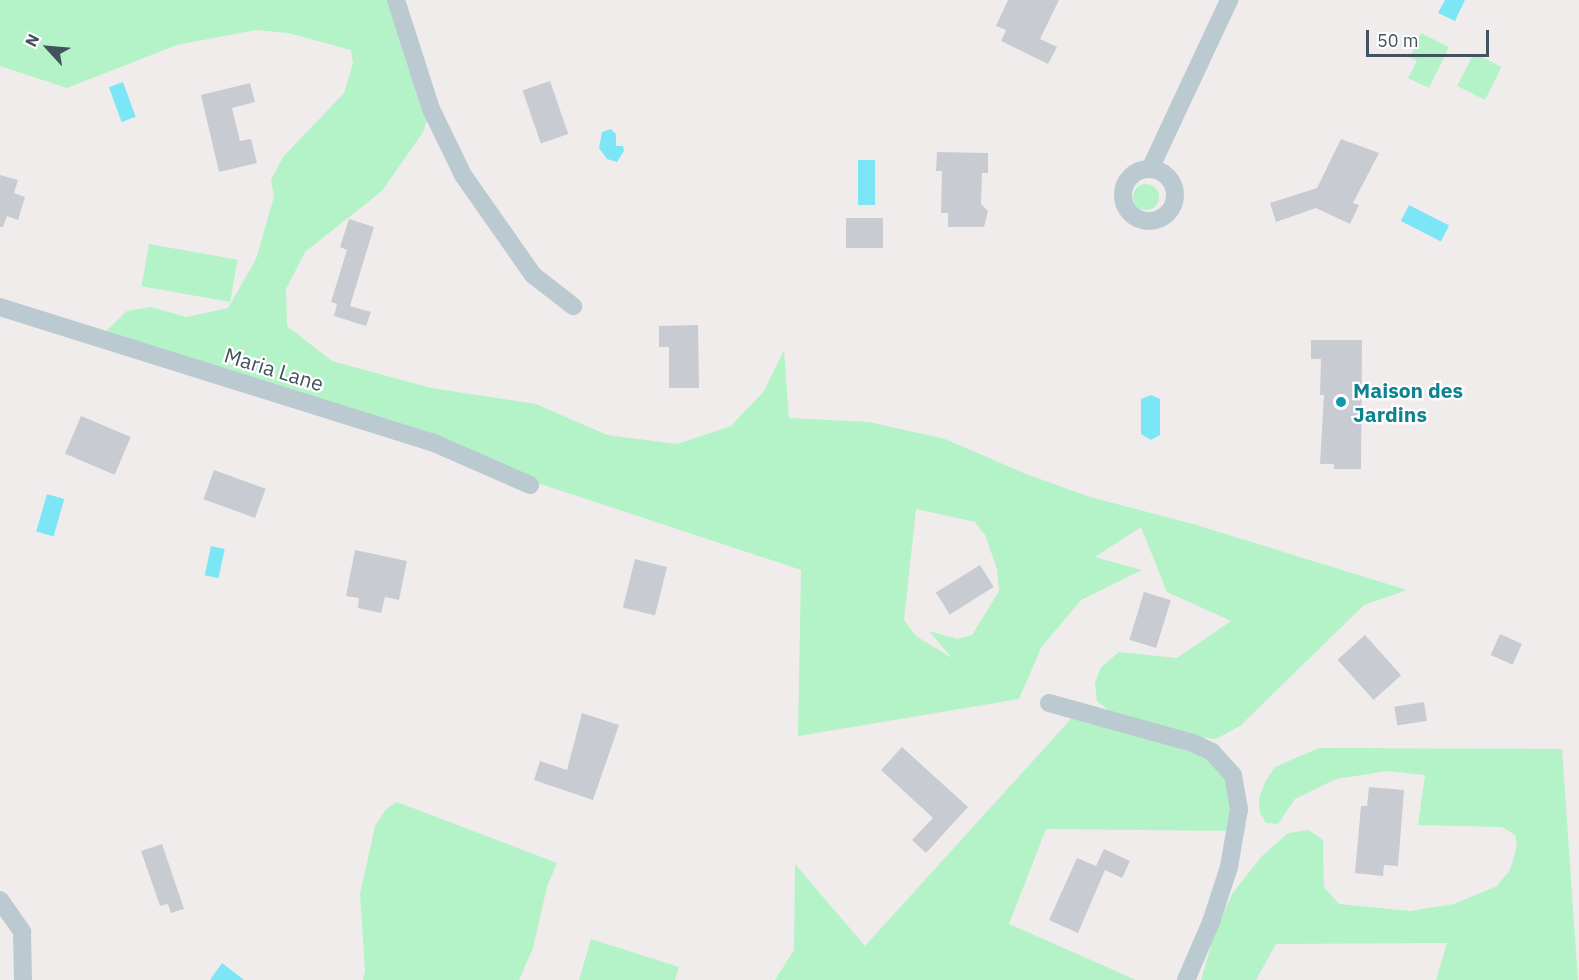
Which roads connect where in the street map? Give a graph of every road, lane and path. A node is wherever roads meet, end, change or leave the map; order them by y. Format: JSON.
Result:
{"nodes":[{"id":1,"x":396,"y":0,"type":"edge"},
{"id":2,"x":1229,"y":0,"type":"edge"},
{"id":3,"x":1150,"y":169,"type":"dead end"},
{"id":4,"x":573,"y":306,"type":"dead end"},
{"id":5,"x":0,"y":308,"type":"edge"},
{"id":6,"x":530,"y":484,"type":"dead end"},
{"id":7,"x":1049,"y":703,"type":"dead end"},
{"id":8,"x":0,"y":900,"type":"edge"},
{"id":9,"x":23,"y":980,"type":"edge"},
{"id":10,"x":1186,"y":980,"type":"edge"}],
"edges":[{"from":1,"to":4,"type":"street"},
{"from":2,"to":3,"type":"street"},
{"from":5,"to":6,"type":"street","name":"Maria Lane"},
{"from":7,"to":10,"type":"street"},
{"from":8,"to":9,"type":"street"}]}
